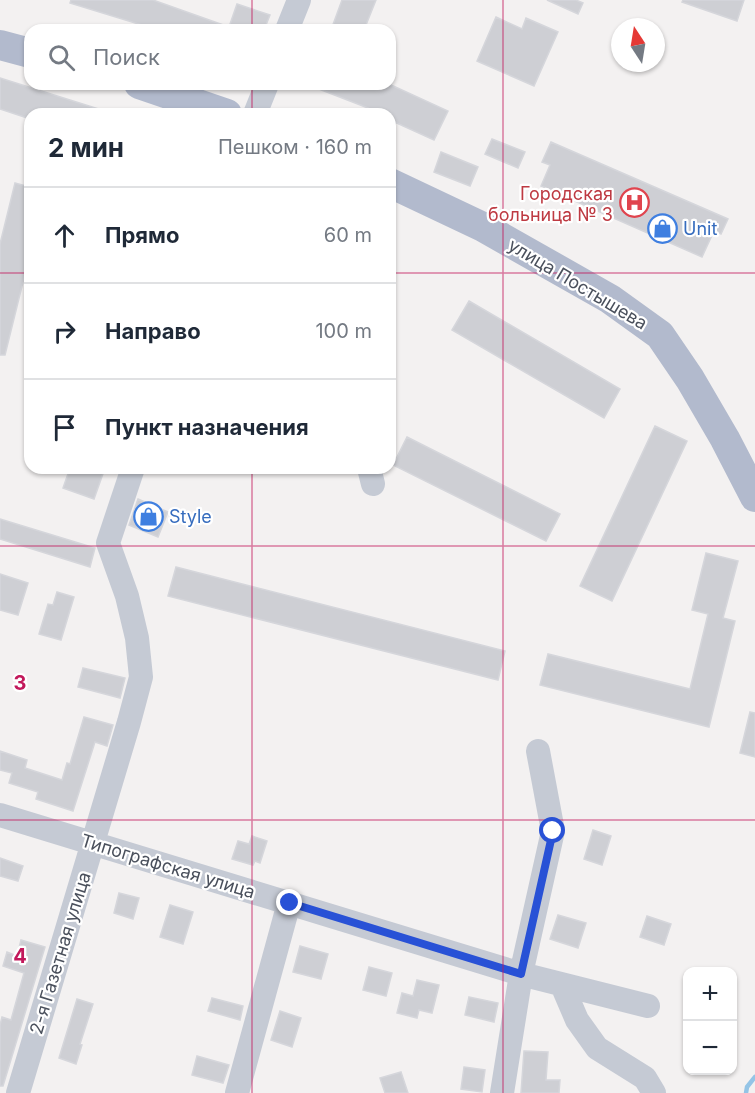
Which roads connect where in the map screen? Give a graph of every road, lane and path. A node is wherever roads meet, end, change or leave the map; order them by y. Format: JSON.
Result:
{"nodes":[{"id":1,"x":299,"y":0,"type":"edge"},
{"id":2,"x":289,"y":24,"type":"edge"},
{"id":3,"x":0,"y":45,"type":"edge"},
{"id":4,"x":24,"y":51,"type":"edge"},
{"id":5,"x":157,"y":90,"type":"edge"},
{"id":6,"x":265,"y":90,"type":"edge"},
{"id":7,"x":210,"y":108,"type":"edge"},
{"id":8,"x":257,"y":108,"type":"edge"},
{"id":9,"x":396,"y":186,"type":"edge"},
{"id":10,"x":131,"y":474,"type":"edge"},
{"id":11,"x":755,"y":497,"type":"edge"},
{"id":12,"x":538,"y":751,"type":"dead end"},
{"id":13,"x":0,"y":815,"type":"edge"},
{"id":14,"x":93,"y":843,"type":"junction"},
{"id":15,"x":290,"y":903,"type":"junction"},
{"id":16,"x":521,"y":974,"type":"junction"},
{"id":17,"x":562,"y":985,"type":"junction"},
{"id":18,"x":648,"y":1006,"type":"dead end"},
{"id":19,"x":18,"y":1093,"type":"edge"},
{"id":20,"x":237,"y":1093,"type":"edge"},
{"id":21,"x":502,"y":1093,"type":"edge"},
{"id":22,"x":654,"y":1093,"type":"edge"}],
"edges":[{"from":1,"to":2,"type":"street"},
{"from":3,"to":4,"type":"main road"},
{"from":5,"to":7,"type":"main road"},
{"from":6,"to":8,"type":"street"},
{"from":9,"to":11,"type":"main road","name":"улица Постышева"},
{"from":10,"to":14,"type":"street","name":"2-я Газетная улица"},
{"from":12,"to":16,"type":"street"},
{"from":13,"to":14,"type":"street","name":"Типографская улица"},
{"from":14,"to":15,"type":"street","name":"Типографская улица"},
{"from":14,"to":19,"type":"street","name":"2-я Газетная улица"},
{"from":15,"to":16,"type":"street","name":"Типографская улица"},
{"from":15,"to":20,"type":"street"},
{"from":16,"to":17,"type":"street","name":"Типографская улица"},
{"from":16,"to":21,"type":"street"},
{"from":17,"to":18,"type":"street","name":"Типографская улица"},
{"from":17,"to":22,"type":"street"}]}
